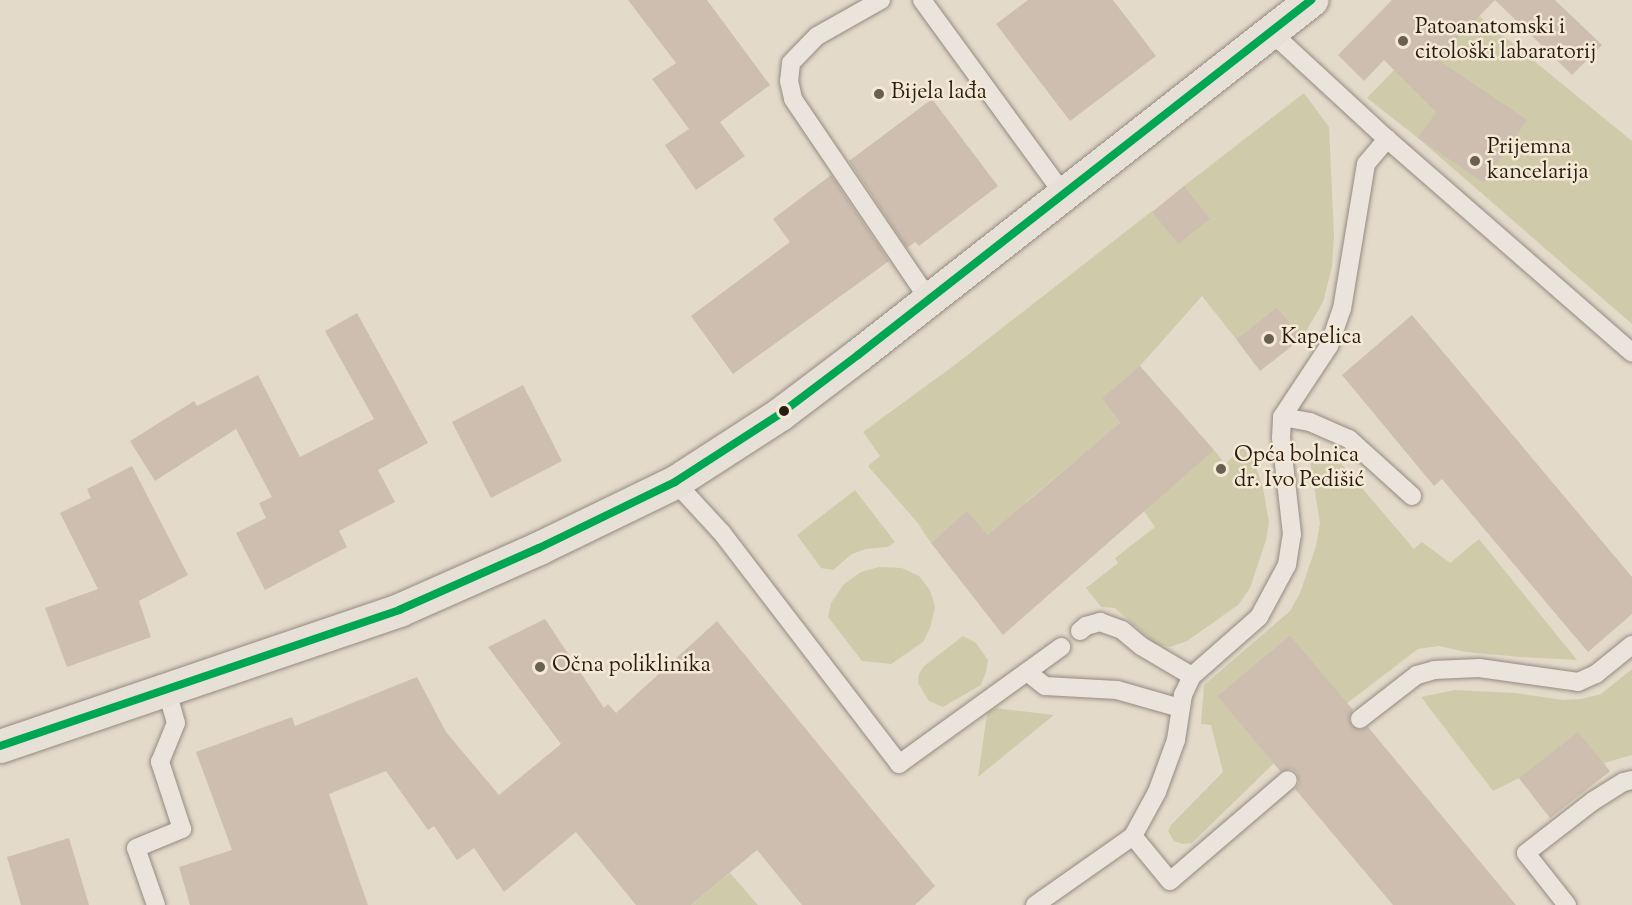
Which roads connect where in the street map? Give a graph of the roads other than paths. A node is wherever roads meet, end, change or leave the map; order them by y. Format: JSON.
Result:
{"nodes":[{"id":1,"x":881,"y":0,"type":"edge"},
{"id":2,"x":922,"y":0,"type":"edge"},
{"id":3,"x":1311,"y":0,"type":"edge"},
{"id":4,"x":1272,"y":33,"type":"junction"},
{"id":5,"x":1387,"y":139,"type":"junction"},
{"id":6,"x":1064,"y":195,"type":"junction"},
{"id":7,"x":930,"y":301,"type":"junction"},
{"id":8,"x":1632,"y":353,"type":"edge"},
{"id":9,"x":1282,"y":417,"type":"junction"},
{"id":10,"x":675,"y":482,"type":"junction"},
{"id":11,"x":1412,"y":496,"type":"dead end"},
{"id":12,"x":1080,"y":632,"type":"dead end"},
{"id":13,"x":1632,"y":645,"type":"edge"},
{"id":14,"x":1061,"y":646,"type":"dead end"},
{"id":15,"x":1027,"y":672,"type":"junction"},
{"id":16,"x":1192,"y":676,"type":"junction"},
{"id":17,"x":167,"y":692,"type":"junction"},
{"id":18,"x":1180,"y":708,"type":"junction"},
{"id":19,"x":1360,"y":719,"type":"dead end"},
{"id":20,"x":0,"y":746,"type":"edge"},
{"id":21,"x":1288,"y":780,"type":"dead end"},
{"id":22,"x":1632,"y":780,"type":"edge"},
{"id":23,"x":1133,"y":836,"type":"junction"},
{"id":24,"x":156,"y":905,"type":"edge"},
{"id":25,"x":1035,"y":905,"type":"edge"},
{"id":26,"x":1567,"y":905,"type":"edge"}],
"edges":[{"from":1,"to":7,"type":"lane"},
{"from":2,"to":6,"type":"lane"},
{"from":3,"to":4,"type":"main road"},
{"from":4,"to":5,"type":"lane"},
{"from":4,"to":6,"type":"main road"},
{"from":5,"to":8,"type":"lane"},
{"from":5,"to":9,"type":"lane"},
{"from":6,"to":7,"type":"main road"},
{"from":7,"to":10,"type":"main road"},
{"from":9,"to":11,"type":"lane"},
{"from":9,"to":16,"type":"lane"},
{"from":10,"to":15,"type":"lane"},
{"from":10,"to":17,"type":"main road"},
{"from":12,"to":16,"type":"lane"},
{"from":13,"to":19,"type":"lane"},
{"from":14,"to":15,"type":"lane"},
{"from":15,"to":18,"type":"lane"},
{"from":16,"to":18,"type":"lane"},
{"from":17,"to":20,"type":"main road"},
{"from":17,"to":24,"type":"lane"},
{"from":18,"to":23,"type":"lane"},
{"from":21,"to":23,"type":"lane"},
{"from":22,"to":26,"type":"lane"},
{"from":23,"to":25,"type":"lane"}]}
